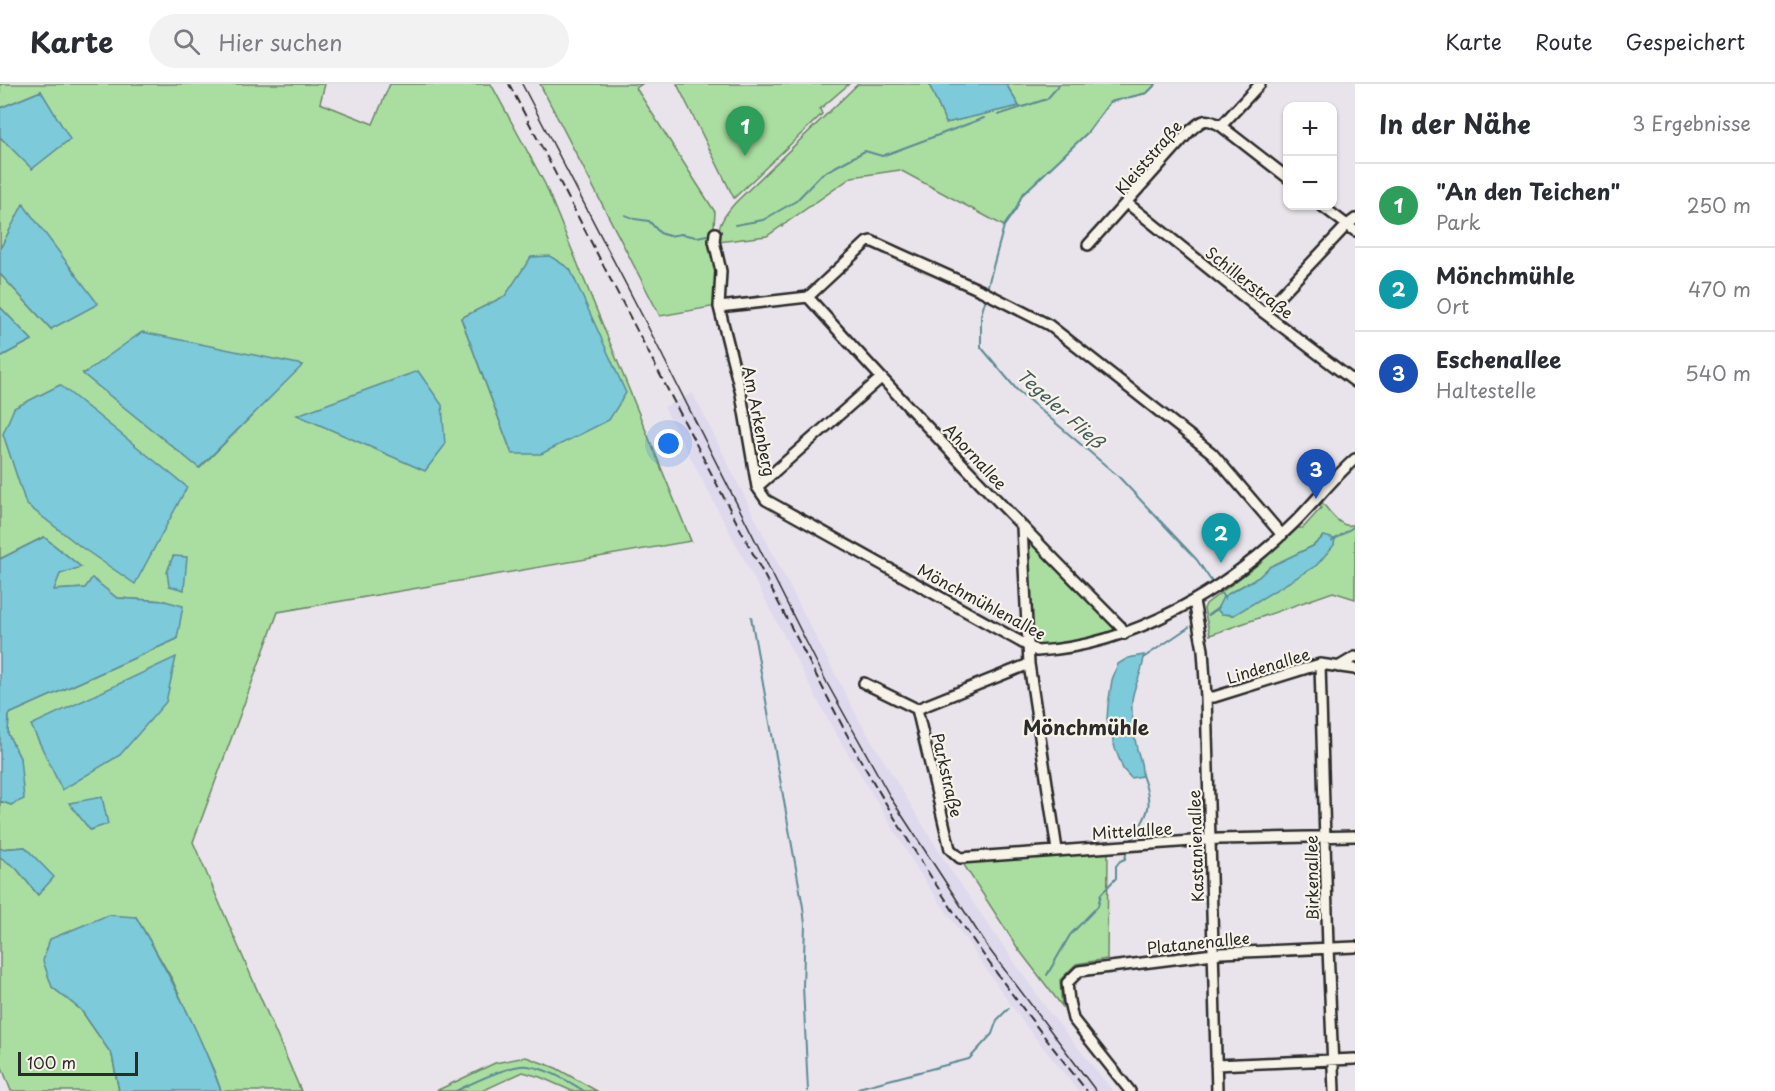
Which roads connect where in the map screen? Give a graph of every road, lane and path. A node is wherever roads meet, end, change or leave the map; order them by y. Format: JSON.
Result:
{"nodes":[{"id":1,"x":1260,"y":84,"type":"edge"},
{"id":2,"x":1221,"y":126,"type":"junction"},
{"id":3,"x":1283,"y":175,"type":"edge"},
{"id":4,"x":1127,"y":203,"type":"junction"},
{"id":5,"x":1328,"y":210,"type":"edge"},
{"id":6,"x":1352,"y":225,"type":"edge"},
{"id":7,"x":715,"y":233,"type":"dead end"},
{"id":8,"x":1088,"y":245,"type":"dead end"},
{"id":9,"x":808,"y":297,"type":"junction"},
{"id":10,"x":719,"y":307,"type":"junction"},
{"id":11,"x":1264,"y":313,"type":"junction"},
{"id":12,"x":881,"y":378,"type":"junction"},
{"id":13,"x":1355,"y":382,"type":"edge"},
{"id":14,"x":1355,"y":459,"type":"edge"},
{"id":15,"x":757,"y":487,"type":"junction"},
{"id":16,"x":1022,"y":527,"type":"junction"},
{"id":17,"x":1282,"y":534,"type":"junction"},
{"id":18,"x":1194,"y":601,"type":"junction"},
{"id":19,"x":1124,"y":634,"type":"junction"},
{"id":20,"x":1027,"y":645,"type":"junction"},
{"id":21,"x":1355,"y":657,"type":"edge"},
{"id":22,"x":1029,"y":664,"type":"junction"},
{"id":23,"x":1320,"y":664,"type":"junction"},
{"id":24,"x":1338,"y":667,"type":"junction"},
{"id":25,"x":1355,"y":669,"type":"edge"},
{"id":26,"x":864,"y":683,"type":"dead end"},
{"id":27,"x":1206,"y":698,"type":"junction"},
{"id":28,"x":917,"y":709,"type":"junction"},
{"id":29,"x":1355,"y":836,"type":"edge"},
{"id":30,"x":1325,"y":837,"type":"junction"},
{"id":31,"x":1210,"y":840,"type":"junction"},
{"id":32,"x":950,"y":849,"type":"joint"},
{"id":33,"x":1057,"y":850,"type":"junction"},
{"id":34,"x":1355,"y":947,"type":"edge"},
{"id":35,"x":1328,"y":948,"type":"junction"},
{"id":36,"x":1214,"y":955,"type":"junction"},
{"id":37,"x":1333,"y":1059,"type":"junction"},
{"id":38,"x":1355,"y":1059,"type":"edge"},
{"id":39,"x":1216,"y":1065,"type":"junction"},
{"id":40,"x":1130,"y":1091,"type":"edge"},
{"id":41,"x":1217,"y":1091,"type":"edge"},
{"id":42,"x":1334,"y":1091,"type":"edge"}],
"edges":[{"from":1,"to":2,"type":"street"},
{"from":2,"to":3,"type":"street"},
{"from":2,"to":4,"type":"street","name":"Kleiststraße"},
{"from":4,"to":8,"type":"street","name":"Kleiststraße"},
{"from":4,"to":11,"type":"street","name":"Schillerstraße"},
{"from":5,"to":6,"type":"street"},
{"from":6,"to":11,"type":"street"},
{"from":7,"to":10,"type":"street","name":"Am Arkenberg"},
{"from":9,"to":10,"type":"street"},
{"from":9,"to":12,"type":"street","name":"Ahornallee"},
{"from":9,"to":17,"type":"street"},
{"from":10,"to":15,"type":"street","name":"Am Arkenberg"},
{"from":11,"to":13,"type":"street","name":"Schillerstraße"},
{"from":12,"to":15,"type":"street","name":"Am Arkenberg"},
{"from":12,"to":16,"type":"street","name":"Ahornallee"},
{"from":14,"to":17,"type":"street","name":"Mönchmühlenallee"},
{"from":15,"to":20,"type":"street","name":"Mönchmühlenallee"},
{"from":16,"to":19,"type":"street","name":"Ahornallee"},
{"from":16,"to":20,"type":"street"},
{"from":17,"to":18,"type":"street","name":"Mönchmühlenallee"},
{"from":18,"to":19,"type":"street","name":"Mönchmühlenallee"},
{"from":18,"to":27,"type":"street","name":"Kastanienallee"},
{"from":19,"to":20,"type":"street","name":"Mönchmühlenallee"},
{"from":20,"to":22,"type":"street"},
{"from":21,"to":24,"type":"street"},
{"from":22,"to":28,"type":"street"},
{"from":22,"to":33,"type":"street"},
{"from":23,"to":24,"type":"street","name":"Lindenallee"},
{"from":23,"to":27,"type":"street","name":"Lindenallee"},
{"from":23,"to":30,"type":"street","name":"Birkenallee"},
{"from":24,"to":25,"type":"street","name":"Lindenallee"},
{"from":26,"to":28,"type":"street"},
{"from":27,"to":31,"type":"street","name":"Kastanienallee"},
{"from":28,"to":32,"type":"street","name":"Parkstraße"},
{"from":29,"to":30,"type":"street","name":"Mittelallee"},
{"from":30,"to":31,"type":"street","name":"Mittelallee"},
{"from":30,"to":35,"type":"street","name":"Birkenallee"},
{"from":31,"to":33,"type":"street","name":"Mittelallee"},
{"from":31,"to":36,"type":"street","name":"Kastanienallee"},
{"from":32,"to":33,"type":"street","name":"Mittelallee"},
{"from":34,"to":35,"type":"street","name":"Platanenallee"},
{"from":35,"to":36,"type":"street","name":"Platanenallee"},
{"from":35,"to":37,"type":"street","name":"Birkenallee"},
{"from":36,"to":39,"type":"street","name":"Kastanienallee"},
{"from":36,"to":40,"type":"street","name":"Platanenallee"},
{"from":37,"to":38,"type":"street"},
{"from":37,"to":39,"type":"street"},
{"from":37,"to":42,"type":"street","name":"Birkenallee"},
{"from":39,"to":41,"type":"street","name":"Kastanienallee"}]}
